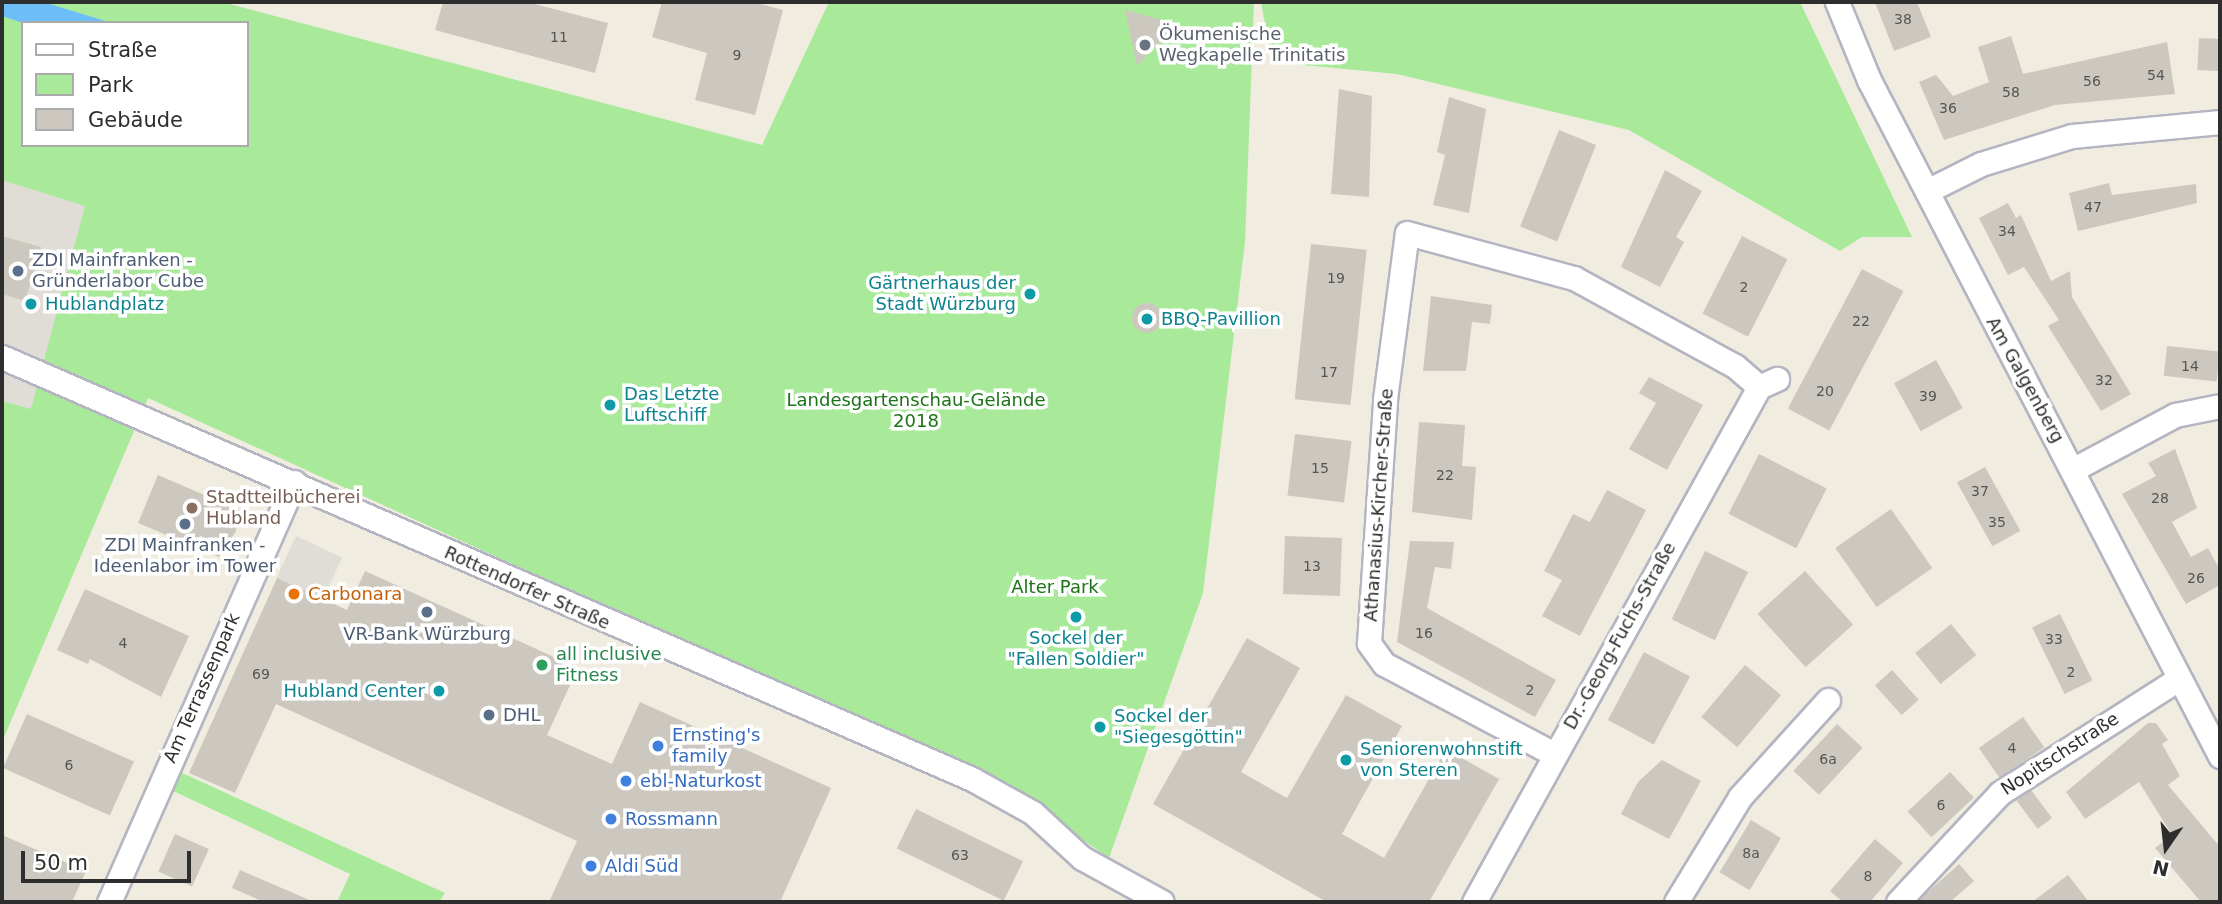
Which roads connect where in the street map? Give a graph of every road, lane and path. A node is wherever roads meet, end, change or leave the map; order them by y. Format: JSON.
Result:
{"nodes":[{"id":1,"x":1836,"y":2,"type":"edge"},
{"id":2,"x":2220,"y":122,"type":"edge"},
{"id":3,"x":1927,"y":191,"type":"junction"},
{"id":4,"x":1407,"y":233,"type":"joint"},
{"id":5,"x":2,"y":357,"type":"edge"},
{"id":6,"x":2220,"y":407,"type":"edge"},
{"id":7,"x":2074,"y":469,"type":"junction"},
{"id":8,"x":294,"y":482,"type":"junction"},
{"id":9,"x":2177,"y":680,"type":"junction"},
{"id":10,"x":1828,"y":700,"type":"dead end"},
{"id":11,"x":1554,"y":754,"type":"junction"},
{"id":12,"x":2220,"y":756,"type":"edge"},
{"id":13,"x":117,"y":900,"type":"edge"},
{"id":14,"x":1162,"y":902,"type":"edge"},
{"id":15,"x":1475,"y":902,"type":"edge"},
{"id":16,"x":1676,"y":902,"type":"edge"},
{"id":17,"x":1898,"y":902,"type":"edge"}],
"edges":[{"from":1,"to":3,"type":"street","name":"Am Galgenberg"},
{"from":2,"to":3,"type":"street"},
{"from":3,"to":7,"type":"street","name":"Am Galgenberg"},
{"from":4,"to":11,"type":"street","name":"Athanasius-Kircher-Straße"},
{"from":4,"to":11,"type":"street","name":"Dr.-Georg-Fuchs-Straße"},
{"from":5,"to":8,"type":"street","name":"Rottendorfer Straße"},
{"from":6,"to":7,"type":"street"},
{"from":7,"to":9,"type":"street","name":"Am Galgenberg"},
{"from":8,"to":13,"type":"street","name":"Am Terrassenpark"},
{"from":8,"to":14,"type":"street","name":"Rottendorfer Straße"},
{"from":9,"to":12,"type":"street","name":"Am Galgenberg"},
{"from":9,"to":17,"type":"street","name":"Nopitschstraße"},
{"from":10,"to":16,"type":"street"},
{"from":11,"to":15,"type":"street","name":"Dr.-Georg-Fuchs-Straße"}]}
